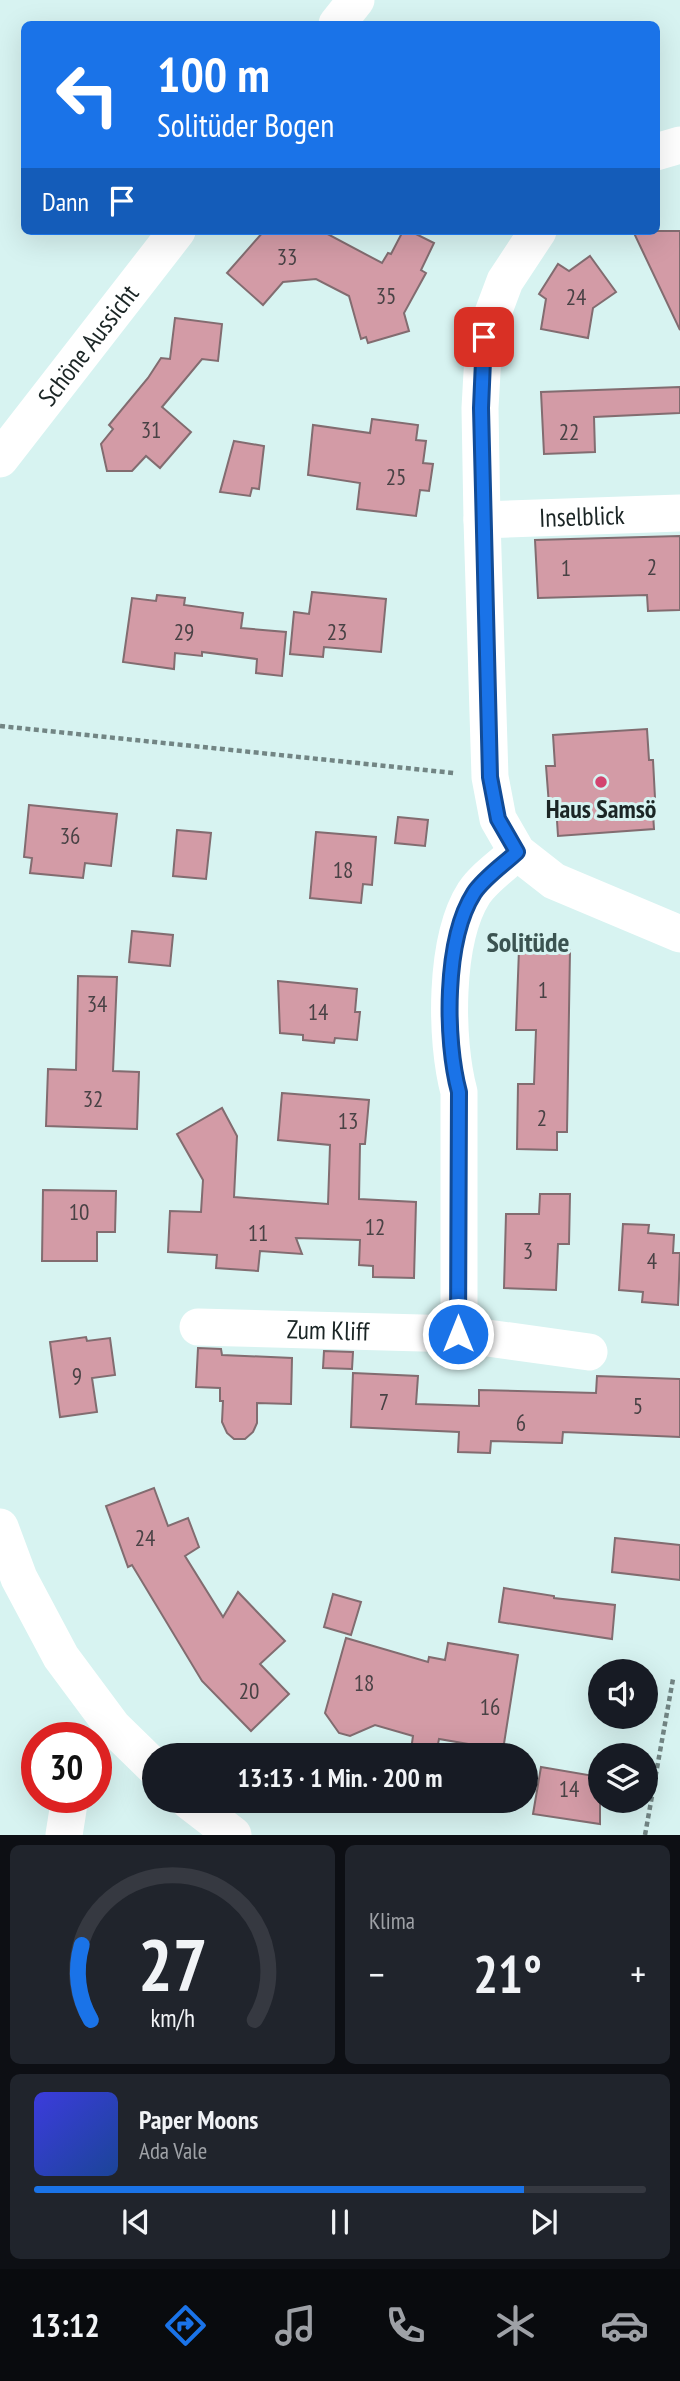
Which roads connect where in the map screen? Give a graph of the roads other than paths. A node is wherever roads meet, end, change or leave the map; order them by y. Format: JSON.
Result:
{"nodes":[{"id":1,"x":356,"y":0,"type":"edge"},
{"id":2,"x":339,"y":21,"type":"edge"},
{"id":3,"x":680,"y":145,"type":"edge"},
{"id":4,"x":660,"y":151,"type":"edge"},
{"id":5,"x":174,"y":235,"type":"edge"},
{"id":6,"x":535,"y":235,"type":"edge"},
{"id":7,"x":0,"y":459,"type":"edge"},
{"id":8,"x":680,"y":513,"type":"edge"},
{"id":9,"x":482,"y":520,"type":"junction"},
{"id":10,"x":517,"y":852,"type":"junction"},
{"id":11,"x":680,"y":934,"type":"edge"},
{"id":12,"x":198,"y":1327,"type":"dead end"},
{"id":13,"x":458,"y":1334,"type":"junction"},
{"id":14,"x":589,"y":1352,"type":"dead end"},
{"id":15,"x":0,"y":1527,"type":"edge"},
{"id":16,"x":97,"y":1722,"type":"edge"},
{"id":17,"x":112,"y":1741,"type":"edge"},
{"id":18,"x":142,"y":1760,"type":"edge"},
{"id":19,"x":67,"y":1813,"type":"edge"},
{"id":20,"x":205,"y":1813,"type":"edge"},
{"id":21,"x":64,"y":1835,"type":"edge"},
{"id":22,"x":233,"y":1835,"type":"edge"}],
"edges":[{"from":1,"to":2,"type":"street"},
{"from":3,"to":4,"type":"street"},
{"from":5,"to":7,"type":"street","name":"Schöne Aussicht"},
{"from":6,"to":9,"type":"street"},
{"from":8,"to":9,"type":"street","name":"Inselblick"},
{"from":9,"to":10,"type":"street"},
{"from":10,"to":11,"type":"street"},
{"from":10,"to":13,"type":"street"},
{"from":12,"to":13,"type":"street","name":"Zum Kliff"},
{"from":13,"to":14,"type":"street","name":"Zum Kliff"},
{"from":15,"to":16,"type":"street"},
{"from":17,"to":18,"type":"street"},
{"from":19,"to":21,"type":"street"},
{"from":20,"to":22,"type":"street"}]}
